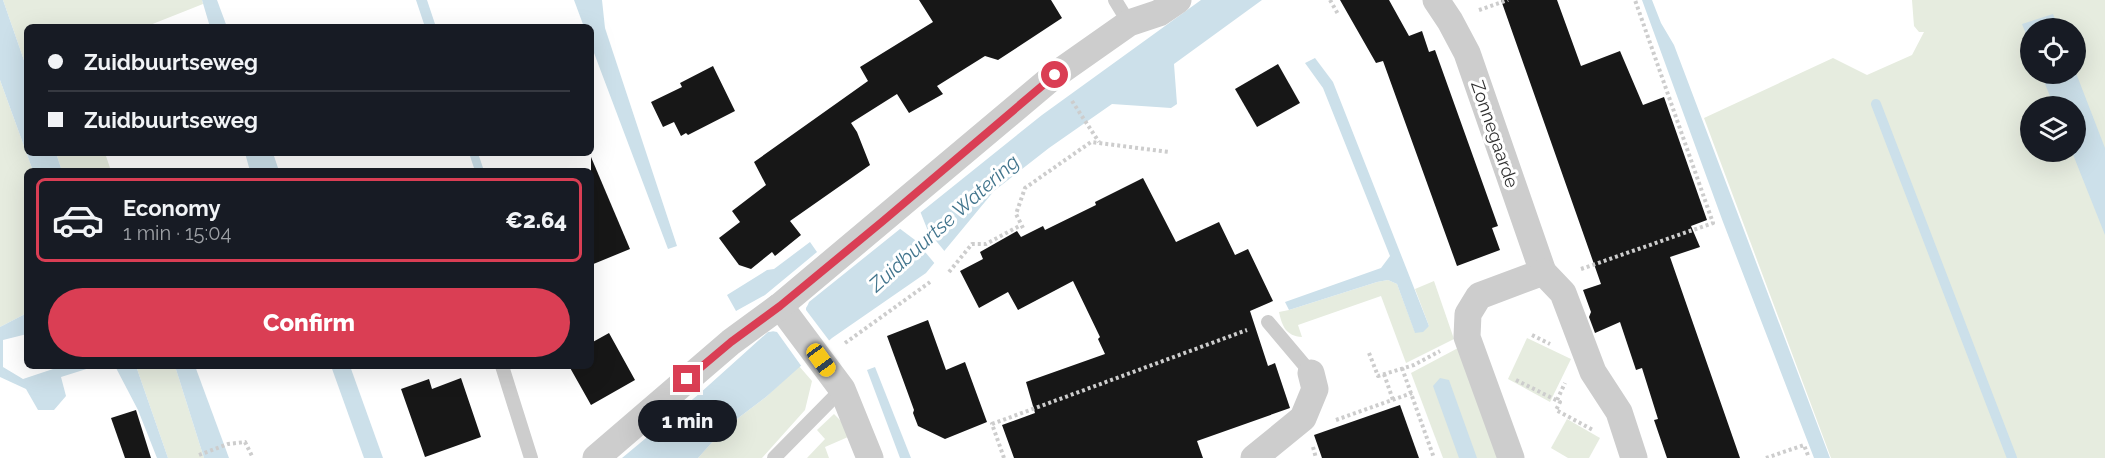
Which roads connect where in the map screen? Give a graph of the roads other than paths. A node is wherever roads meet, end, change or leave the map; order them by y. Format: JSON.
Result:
{"nodes":[{"id":1,"x":1115,"y":0,"type":"edge"},
{"id":2,"x":1178,"y":0,"type":"edge"},
{"id":3,"x":1436,"y":0,"type":"edge"},
{"id":4,"x":1129,"y":23,"type":"junction"},
{"id":5,"x":1549,"y":279,"type":"junction"},
{"id":6,"x":784,"y":312,"type":"junction"},
{"id":7,"x":1268,"y":322,"type":"road end"},
{"id":8,"x":503,"y":369,"type":"edge"},
{"id":9,"x":1311,"y":373,"type":"joint"},
{"id":10,"x":842,"y":389,"type":"junction"},
{"id":11,"x":531,"y":458,"type":"edge"},
{"id":12,"x":596,"y":458,"type":"edge"},
{"id":13,"x":774,"y":458,"type":"edge"},
{"id":14,"x":870,"y":458,"type":"edge"},
{"id":15,"x":1254,"y":458,"type":"edge"},
{"id":16,"x":1511,"y":458,"type":"edge"},
{"id":17,"x":1634,"y":458,"type":"edge"}],
"edges":[{"from":1,"to":4,"type":"lane"},
{"from":2,"to":4,"type":"street"},
{"from":3,"to":5,"type":"street","name":"Zonnegaarde"},
{"from":4,"to":6,"type":"street"},
{"from":5,"to":16,"type":"street"},
{"from":5,"to":17,"type":"street","name":"Zonnegaarde"},
{"from":6,"to":10,"type":"street"},
{"from":6,"to":12,"type":"street"},
{"from":7,"to":9,"type":"lane"},
{"from":8,"to":11,"type":"lane"},
{"from":9,"to":15,"type":"street"},
{"from":10,"to":13,"type":"lane"},
{"from":10,"to":14,"type":"street"}]}
